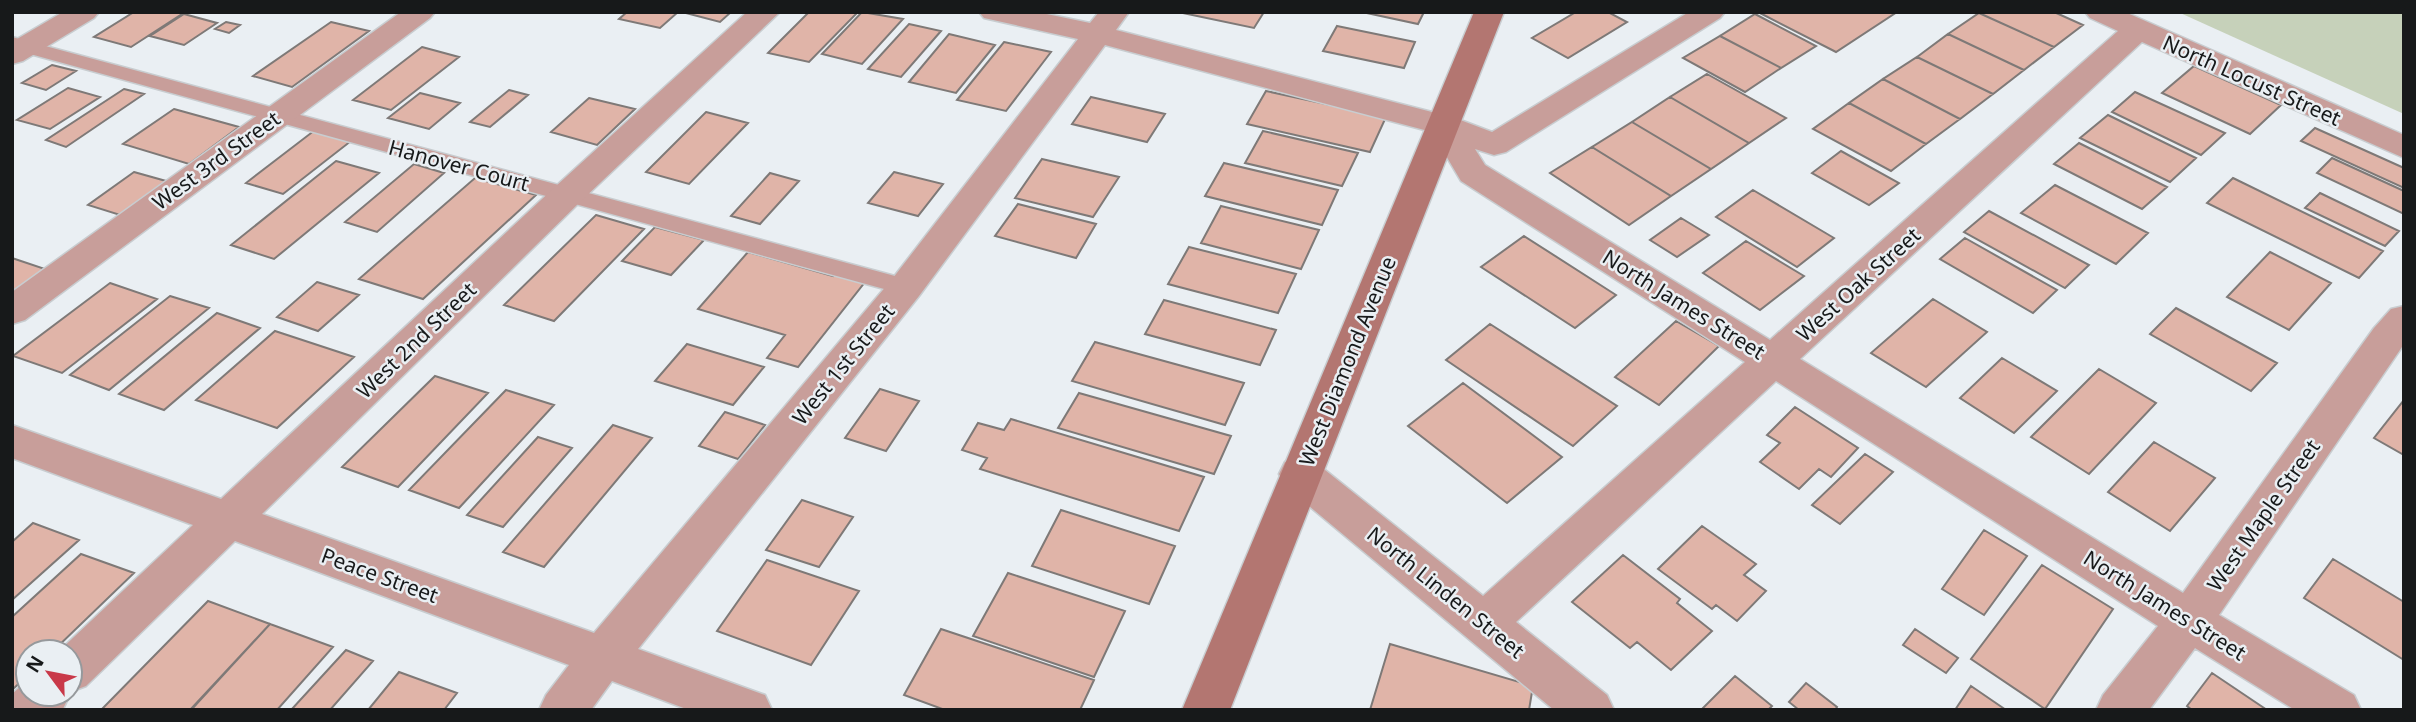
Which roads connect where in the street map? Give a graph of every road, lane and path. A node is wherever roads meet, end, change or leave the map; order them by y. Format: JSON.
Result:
{"nodes":[{"id":1,"x":84,"y":12,"type":"edge"},
{"id":2,"x":420,"y":12,"type":"edge"},
{"id":3,"x":765,"y":12,"type":"edge"},
{"id":4,"x":994,"y":12,"type":"edge"},
{"id":5,"x":1489,"y":12,"type":"edge"},
{"id":6,"x":1710,"y":12,"type":"edge"},
{"id":7,"x":2101,"y":12,"type":"edge"},
{"id":8,"x":1106,"y":23,"type":"edge"},
{"id":9,"x":2138,"y":29,"type":"junction"},
{"id":10,"x":17,"y":49,"type":"edge"},
{"id":11,"x":277,"y":115,"type":"junction"},
{"id":12,"x":1444,"y":125,"type":"junction"},
{"id":13,"x":2404,"y":148,"type":"edge"},
{"id":14,"x":568,"y":194,"type":"junction"},
{"id":15,"x":906,"y":287,"type":"junction"},
{"id":16,"x":12,"y":311,"type":"edge"},
{"id":17,"x":2398,"y":334,"type":"edge"},
{"id":18,"x":1774,"y":360,"type":"junction"},
{"id":19,"x":12,"y":441,"type":"edge"},
{"id":20,"x":1300,"y":474,"type":"junction"},
{"id":21,"x":228,"y":519,"type":"junction"},
{"id":22,"x":2189,"y":621,"type":"junction"},
{"id":23,"x":1485,"y":622,"type":"junction"},
{"id":24,"x":603,"y":657,"type":"junction"},
{"id":25,"x":84,"y":658,"type":"edge"},
{"id":26,"x":563,"y":710,"type":"edge"},
{"id":27,"x":748,"y":710,"type":"edge"},
{"id":28,"x":1206,"y":710,"type":"edge"},
{"id":29,"x":1590,"y":710,"type":"edge"},
{"id":30,"x":2120,"y":710,"type":"edge"},
{"id":31,"x":2337,"y":710,"type":"edge"}],
"edges":[{"from":1,"to":10,"type":"street"},
{"from":2,"to":11,"type":"street","name":"West 3rd Street"},
{"from":3,"to":14,"type":"street","name":"West 2nd Street"},
{"from":4,"to":8,"type":"street"},
{"from":5,"to":12,"type":"street","name":"West Diamond Avenue"},
{"from":6,"to":12,"type":"street"},
{"from":7,"to":9,"type":"street","name":"North Locust Street"},
{"from":8,"to":12,"type":"street"},
{"from":8,"to":15,"type":"street","name":"West 1st Street"},
{"from":9,"to":13,"type":"street","name":"North Locust Street"},
{"from":9,"to":18,"type":"street","name":"West Oak Street"},
{"from":10,"to":11,"type":"lane","name":"Hanover Court"},
{"from":11,"to":14,"type":"lane","name":"Hanover Court"},
{"from":11,"to":16,"type":"street","name":"West 3rd Street"},
{"from":12,"to":18,"type":"street","name":"North James Street"},
{"from":12,"to":20,"type":"street","name":"West Diamond Avenue"},
{"from":14,"to":15,"type":"lane","name":"Hanover Court"},
{"from":14,"to":21,"type":"street","name":"West 2nd Street"},
{"from":15,"to":24,"type":"street","name":"West 1st Street"},
{"from":17,"to":22,"type":"street","name":"West Maple Street"},
{"from":18,"to":22,"type":"street","name":"North James Street"},
{"from":18,"to":23,"type":"street","name":"West Oak Street"},
{"from":19,"to":21,"type":"street","name":"Peace Street"},
{"from":20,"to":23,"type":"street","name":"North Linden Street"},
{"from":20,"to":28,"type":"street","name":"West Diamond Avenue"},
{"from":21,"to":24,"type":"street","name":"Peace Street"},
{"from":21,"to":25,"type":"street","name":"West 2nd Street"},
{"from":22,"to":30,"type":"street","name":"West Maple Street"},
{"from":22,"to":31,"type":"street","name":"North James Street"},
{"from":23,"to":29,"type":"street","name":"North Linden Street"},
{"from":24,"to":26,"type":"street","name":"West 1st Street"},
{"from":24,"to":27,"type":"street","name":"Peace Street"}]}
